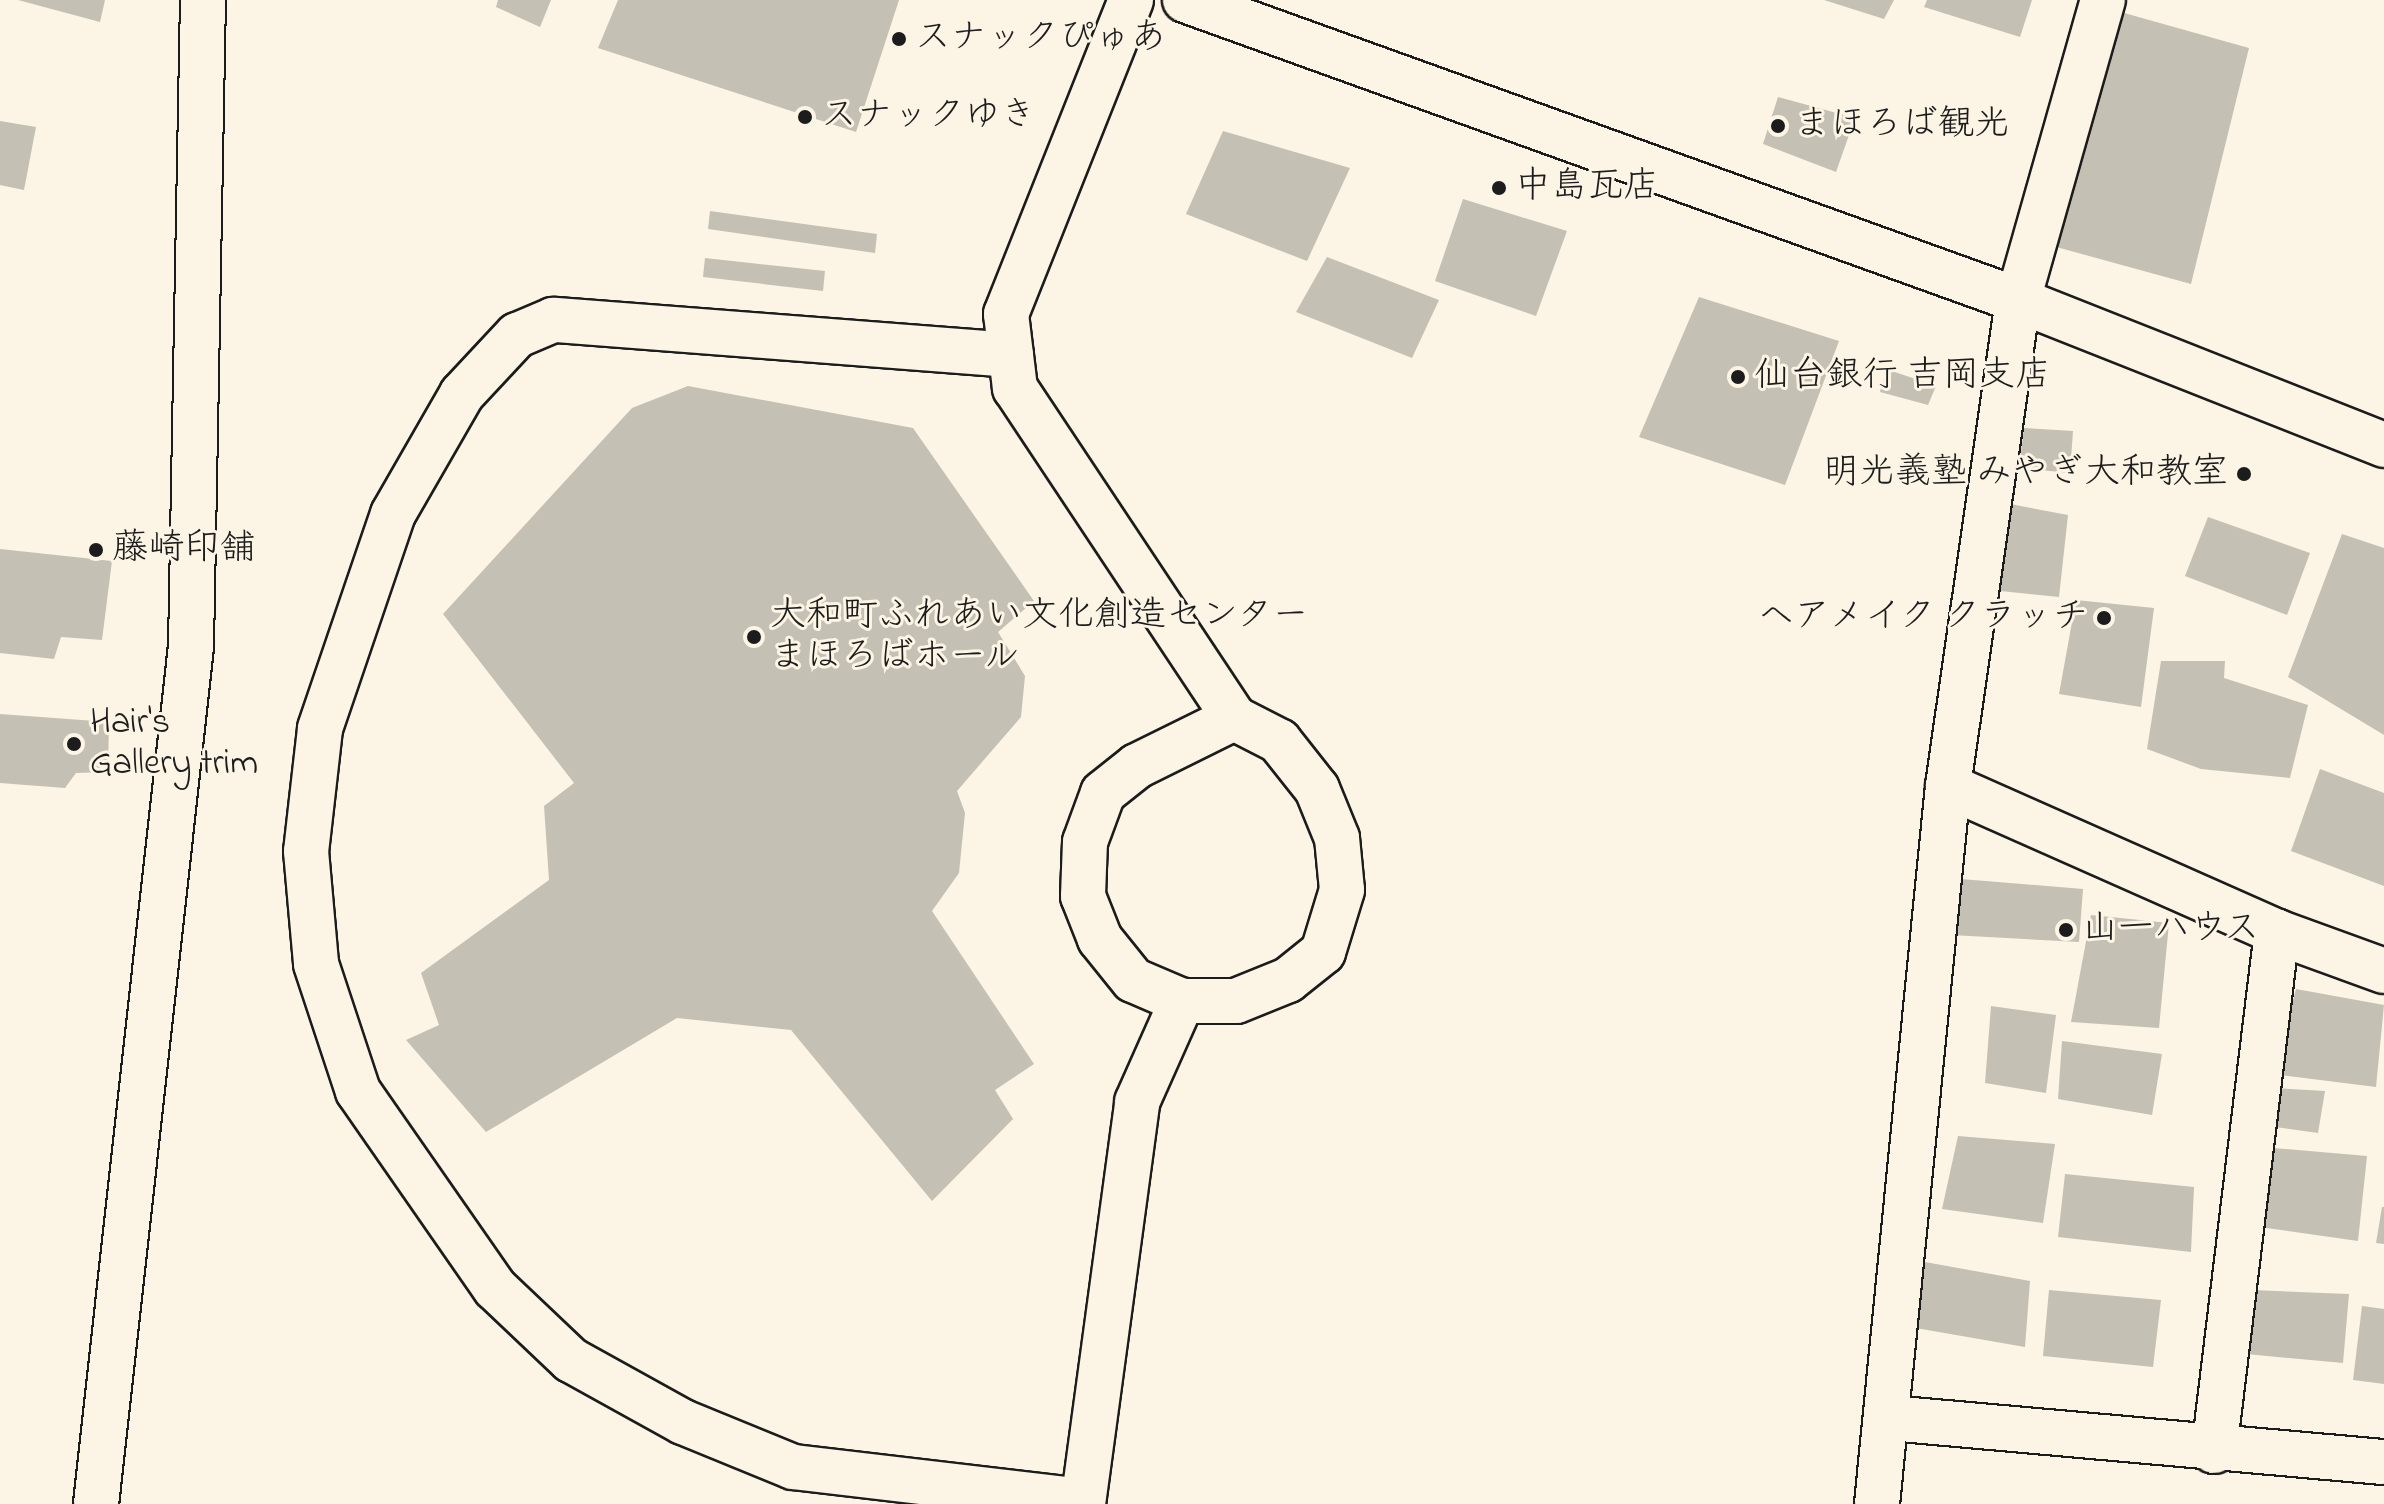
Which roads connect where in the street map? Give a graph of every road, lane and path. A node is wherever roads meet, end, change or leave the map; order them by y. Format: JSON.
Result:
{"nodes":[{"id":1,"x":203,"y":0,"type":"edge"},
{"id":2,"x":1131,"y":0,"type":"edge"},
{"id":3,"x":1185,"y":0,"type":"edge"},
{"id":4,"x":2103,"y":0,"type":"edge"},
{"id":5,"x":2018,"y":300,"type":"junction"},
{"id":6,"x":1011,"y":355,"type":"junction"},
{"id":7,"x":2384,"y":445,"type":"edge"},
{"id":8,"x":1234,"y":718,"type":"junction"},
{"id":9,"x":1948,"y":786,"type":"junction"},
{"id":10,"x":2277,"y":932,"type":"junction"},
{"id":11,"x":2384,"y":971,"type":"edge"},
{"id":12,"x":1182,"y":1001,"type":"junction"},
{"id":13,"x":1890,"y":1418,"type":"junction"},
{"id":14,"x":2214,"y":1451,"type":"junction"},
{"id":15,"x":2384,"y":1462,"type":"edge"},
{"id":16,"x":1083,"y":1502,"type":"edge"},
{"id":17,"x":96,"y":1504,"type":"edge"},
{"id":18,"x":1877,"y":1504,"type":"edge"}],
"edges":[{"from":1,"to":17,"type":"street"},
{"from":2,"to":6,"type":"street"},
{"from":3,"to":5,"type":"street"},
{"from":4,"to":5,"type":"street"},
{"from":5,"to":7,"type":"street"},
{"from":5,"to":9,"type":"street"},
{"from":6,"to":8,"type":"street"},
{"from":6,"to":16,"type":"street"},
{"from":8,"to":12,"type":"street"},
{"from":8,"to":12,"type":"street"},
{"from":9,"to":10,"type":"street"},
{"from":9,"to":13,"type":"street"},
{"from":10,"to":11,"type":"street"},
{"from":10,"to":14,"type":"street"},
{"from":12,"to":16,"type":"street"},
{"from":13,"to":14,"type":"street"},
{"from":13,"to":18,"type":"street"},
{"from":14,"to":15,"type":"street"}]}
